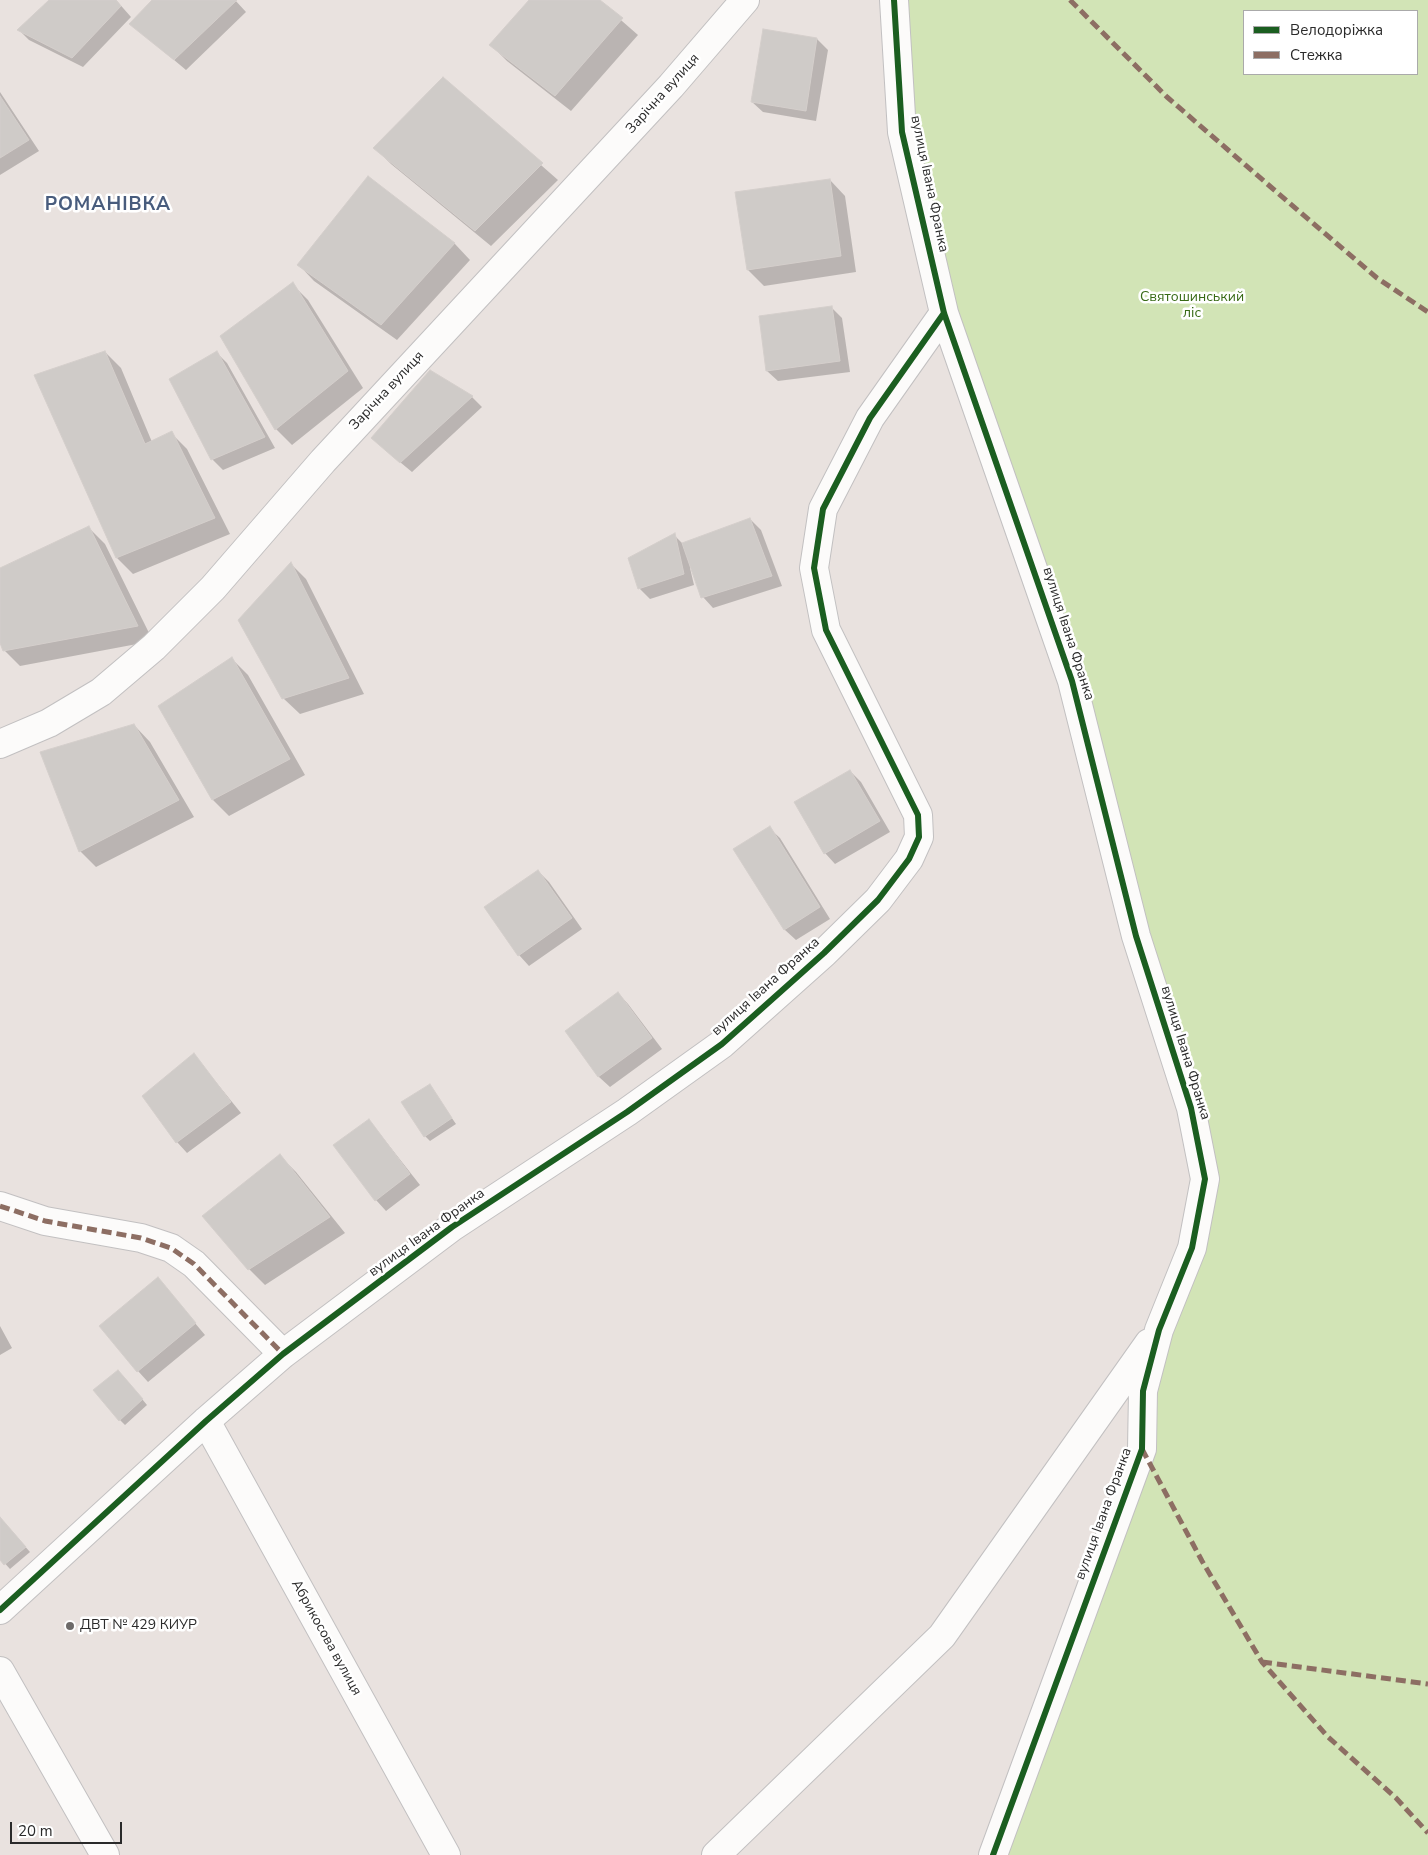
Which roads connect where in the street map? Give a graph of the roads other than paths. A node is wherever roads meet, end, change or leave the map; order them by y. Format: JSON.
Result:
{"nodes":[{"id":1,"x":745,"y":0,"type":"edge"},
{"id":2,"x":894,"y":0,"type":"edge"},
{"id":3,"x":944,"y":313,"type":"junction"},
{"id":4,"x":0,"y":744,"type":"edge"},
{"id":5,"x":0,"y":1206,"type":"edge"},
{"id":6,"x":1159,"y":1330,"type":"junction"},
{"id":7,"x":283,"y":1354,"type":"junction"},
{"id":8,"x":206,"y":1421,"type":"junction"},
{"id":9,"x":0,"y":1610,"type":"edge"},
{"id":10,"x":0,"y":1671,"type":"edge"},
{"id":11,"x":105,"y":1855,"type":"edge"},
{"id":12,"x":446,"y":1855,"type":"edge"},
{"id":13,"x":716,"y":1855,"type":"edge"},
{"id":14,"x":993,"y":1855,"type":"edge"}],
"edges":[{"from":1,"to":4,"type":"street","name":"Зарічна вулиця"},
{"from":2,"to":3,"type":"street","name":"вулиця Івана Франка"},
{"from":3,"to":6,"type":"street","name":"вулиця Івана Франка"},
{"from":3,"to":7,"type":"street","name":"вулиця Івана Франка"},
{"from":5,"to":7,"type":"street"},
{"from":6,"to":13,"type":"street"},
{"from":6,"to":14,"type":"street","name":"вулиця Івана Франка"},
{"from":7,"to":8,"type":"street","name":"вулиця Івана Франка"},
{"from":8,"to":9,"type":"street","name":"вулиця Івана Франка"},
{"from":8,"to":12,"type":"street","name":"Абрикосова вулиця"},
{"from":10,"to":11,"type":"street"}]}
